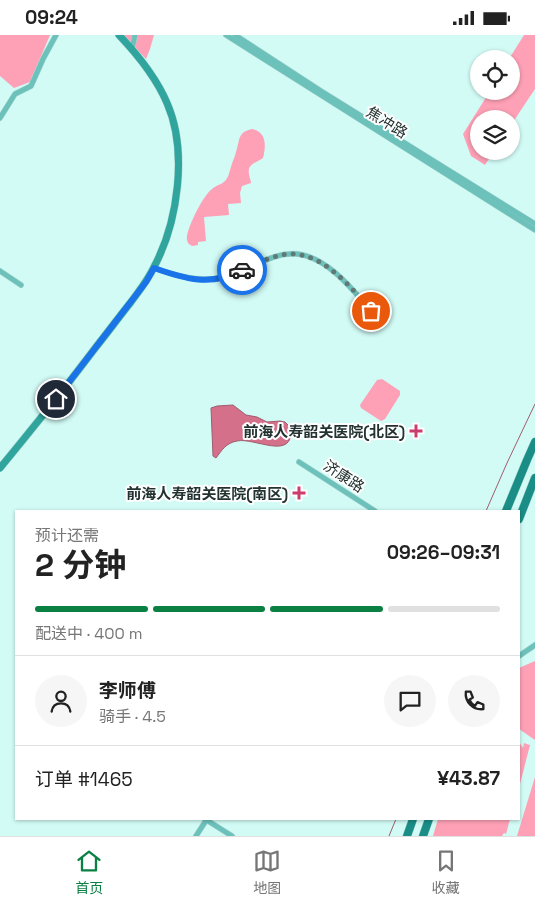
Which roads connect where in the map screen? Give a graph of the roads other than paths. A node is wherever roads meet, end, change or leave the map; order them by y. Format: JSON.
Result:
{"nodes":[{"id":1,"x":56,"y":35,"type":"edge"},
{"id":2,"x":119,"y":35,"type":"edge"},
{"id":3,"x":135,"y":35,"type":"edge"},
{"id":4,"x":226,"y":35,"type":"edge"},
{"id":5,"x":235,"y":35,"type":"edge"},
{"id":6,"x":132,"y":49,"type":"junction"},
{"id":7,"x":0,"y":118,"type":"edge"},
{"id":8,"x":535,"y":224,"type":"edge"},
{"id":9,"x":535,"y":230,"type":"edge"},
{"id":10,"x":154,"y":268,"type":"junction"},
{"id":11,"x":0,"y":271,"type":"edge"},
{"id":12,"x":21,"y":285,"type":"dead end"},
{"id":13,"x":371,"y":311,"type":"dead end"},
{"id":14,"x":535,"y":442,"type":"edge"},
{"id":15,"x":299,"y":462,"type":"dead end"},
{"id":16,"x":0,"y":468,"type":"edge"},
{"id":17,"x":535,"y":478,"type":"edge"},
{"id":18,"x":373,"y":510,"type":"edge"},
{"id":19,"x":506,"y":510,"type":"edge"},
{"id":20,"x":520,"y":516,"type":"edge"},
{"id":21,"x":535,"y":645,"type":"edge"},
{"id":22,"x":520,"y":655,"type":"edge"},
{"id":23,"x":205,"y":820,"type":"edge"},
{"id":24,"x":208,"y":820,"type":"edge"},
{"id":25,"x":413,"y":820,"type":"edge"},
{"id":26,"x":428,"y":820,"type":"edge"},
{"id":27,"x":196,"y":836,"type":"edge"},
{"id":28,"x":232,"y":836,"type":"edge"},
{"id":29,"x":407,"y":836,"type":"edge"},
{"id":30,"x":423,"y":836,"type":"edge"}],
"edges":[{"from":1,"to":7,"type":"street"},
{"from":2,"to":6,"type":"main road"},
{"from":3,"to":6,"type":"street"},
{"from":4,"to":9,"type":"street","name":"焦冲路"},
{"from":5,"to":8,"type":"street","name":"焦冲路"},
{"from":6,"to":10,"type":"main road"},
{"from":10,"to":13,"type":"street"},
{"from":10,"to":16,"type":"main road"},
{"from":11,"to":12,"type":"street"},
{"from":14,"to":19,"type":"main road"},
{"from":15,"to":18,"type":"street","name":"济康路"},
{"from":17,"to":20,"type":"main road"},
{"from":21,"to":22,"type":"street"},
{"from":23,"to":27,"type":"street"},
{"from":24,"to":28,"type":"street"},
{"from":25,"to":29,"type":"main road"},
{"from":26,"to":30,"type":"main road"}]}
